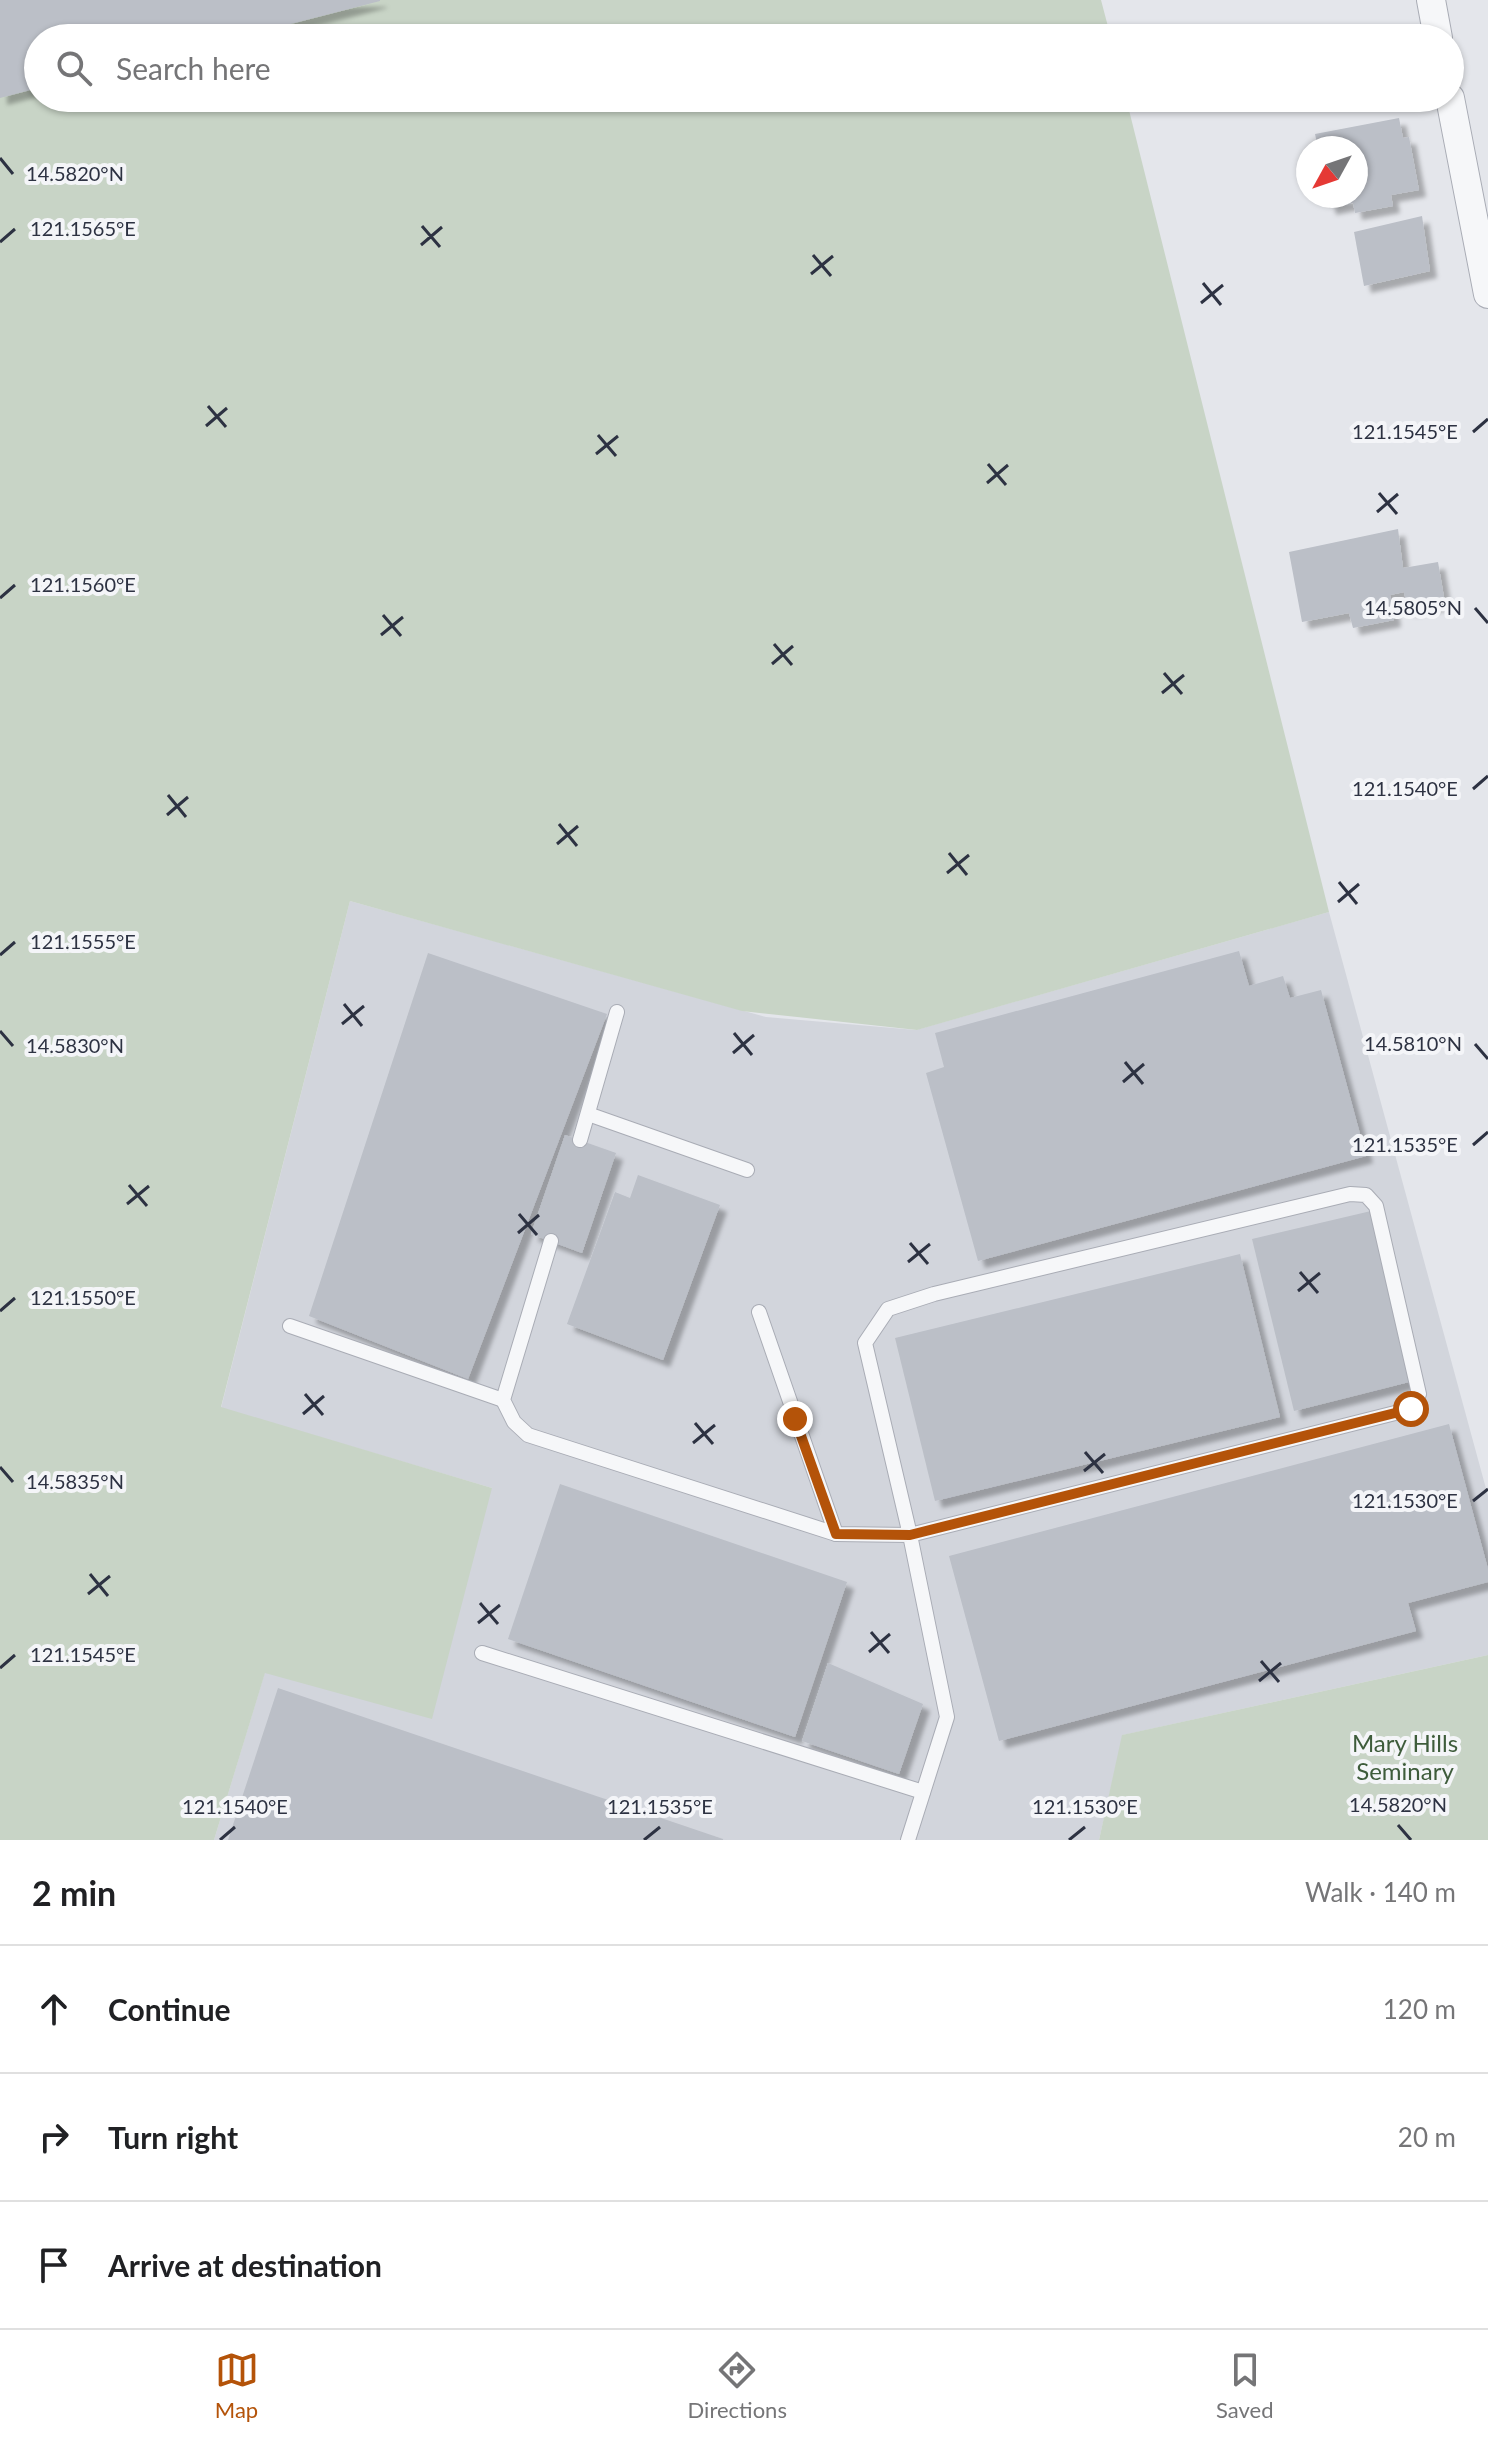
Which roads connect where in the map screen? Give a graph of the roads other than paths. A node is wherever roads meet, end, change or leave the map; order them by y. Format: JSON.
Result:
{"nodes":[{"id":1,"x":1431,"y":0,"type":"edge"},
{"id":2,"x":1435,"y":24,"type":"edge"},
{"id":3,"x":1453,"y":112,"type":"edge"},
{"id":4,"x":1488,"y":294,"type":"edge"},
{"id":5,"x":617,"y":1012,"type":"dead end"},
{"id":6,"x":588,"y":1114,"type":"junction"},
{"id":7,"x":580,"y":1140,"type":"dead end"},
{"id":8,"x":747,"y":1170,"type":"dead end"},
{"id":9,"x":551,"y":1241,"type":"dead end"},
{"id":10,"x":759,"y":1312,"type":"dead end"},
{"id":11,"x":290,"y":1326,"type":"dead end"},
{"id":12,"x":503,"y":1400,"type":"junction"},
{"id":13,"x":836,"y":1534,"type":"junction"},
{"id":14,"x":910,"y":1535,"type":"junction"},
{"id":15,"x":482,"y":1653,"type":"dead end"},
{"id":16,"x":923,"y":1792,"type":"junction"},
{"id":17,"x":908,"y":1840,"type":"edge"}],
"edges":[{"from":1,"to":2,"type":"street"},
{"from":3,"to":4,"type":"street"},
{"from":5,"to":6,"type":"lane"},
{"from":6,"to":7,"type":"lane"},
{"from":6,"to":8,"type":"lane"},
{"from":9,"to":12,"type":"lane"},
{"from":10,"to":13,"type":"lane"},
{"from":11,"to":12,"type":"lane"},
{"from":12,"to":13,"type":"lane"},
{"from":13,"to":14,"type":"lane"},
{"from":14,"to":14,"type":"lane"},
{"from":14,"to":16,"type":"lane"},
{"from":15,"to":16,"type":"lane"},
{"from":16,"to":17,"type":"lane"}]}
